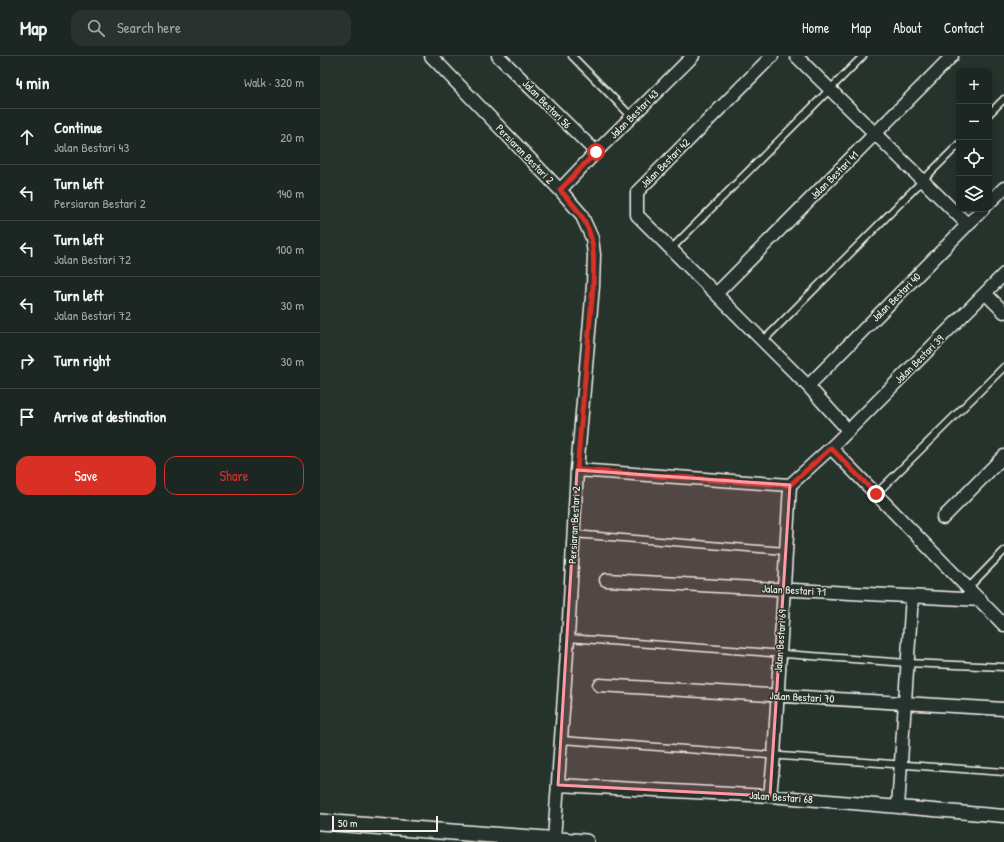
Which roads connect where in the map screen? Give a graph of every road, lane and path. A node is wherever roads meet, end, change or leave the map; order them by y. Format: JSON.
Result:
{"nodes":[{"id":1,"x":431,"y":56,"type":"edge"},
{"id":2,"x":498,"y":56,"type":"edge"},
{"id":3,"x":572,"y":56,"type":"edge"},
{"id":4,"x":693,"y":56,"type":"edge"},
{"id":5,"x":772,"y":56,"type":"edge"},
{"id":6,"x":796,"y":56,"type":"edge"},
{"id":7,"x":863,"y":56,"type":"edge"},
{"id":8,"x":952,"y":56,"type":"edge"},
{"id":9,"x":830,"y":89,"type":"junction"},
{"id":10,"x":1004,"y":99,"type":"edge"},
{"id":11,"x":992,"y":111,"type":"edge"},
{"id":12,"x":632,"y":116,"type":"junction"},
{"id":13,"x":876,"y":133,"type":"junction"},
{"id":14,"x":956,"y":147,"type":"edge"},
{"id":15,"x":596,"y":152,"type":"junction"},
{"id":16,"x":923,"y":180,"type":"junction"},
{"id":17,"x":1004,"y":188,"type":"edge"},
{"id":18,"x":560,"y":190,"type":"junction"},
{"id":19,"x":992,"y":200,"type":"edge"},
{"id":20,"x":980,"y":212,"type":"edge"},
{"id":21,"x":968,"y":225,"type":"junction"},
{"id":22,"x":671,"y":249,"type":"junction"},
{"id":23,"x":1004,"y":274,"type":"edge"},
{"id":24,"x":985,"y":293,"type":"junction"},
{"id":25,"x":716,"y":294,"type":"junction"},
{"id":26,"x":1004,"y":312,"type":"edge"},
{"id":27,"x":763,"y":341,"type":"junction"},
{"id":28,"x":1004,"y":367,"type":"edge"},
{"id":29,"x":808,"y":386,"type":"junction"},
{"id":30,"x":848,"y":430,"type":"junction"},
{"id":31,"x":833,"y":446,"type":"junction"},
{"id":32,"x":1004,"y":456,"type":"edge"},
{"id":33,"x":577,"y":470,"type":"junction"},
{"id":34,"x":790,"y":485,"type":"junction"},
{"id":35,"x":876,"y":494,"type":"junction"},
{"id":36,"x":943,"y":518,"type":"dead end"},
{"id":37,"x":573,"y":534,"type":"junction"},
{"id":38,"x":1004,"y":551,"type":"edge"},
{"id":39,"x":786,"y":552,"type":"junction"},
{"id":40,"x":606,"y":580,"type":"dead end"},
{"id":41,"x":968,"y":587,"type":"junction"},
{"id":42,"x":783,"y":590,"type":"junction"},
{"id":43,"x":912,"y":596,"type":"junction"},
{"id":44,"x":981,"y":600,"type":"junction"},
{"id":45,"x":1004,"y":625,"type":"edge"},
{"id":46,"x":568,"y":638,"type":"junction"},
{"id":47,"x":779,"y":653,"type":"junction"},
{"id":48,"x":908,"y":663,"type":"junction"},
{"id":49,"x":1004,"y":667,"type":"edge"},
{"id":50,"x":599,"y":685,"type":"dead end"},
{"id":51,"x":777,"y":695,"type":"junction"},
{"id":52,"x":905,"y":703,"type":"junction"},
{"id":53,"x":1004,"y":709,"type":"edge"},
{"id":54,"x":561,"y":740,"type":"junction"},
{"id":55,"x":774,"y":756,"type":"junction"},
{"id":56,"x":901,"y":766,"type":"junction"},
{"id":57,"x":1004,"y":772,"type":"edge"},
{"id":58,"x":558,"y":785,"type":"junction"},
{"id":59,"x":770,"y":796,"type":"junction"},
{"id":60,"x":898,"y":807,"type":"junction"},
{"id":61,"x":1004,"y":816,"type":"edge"},
{"id":62,"x":320,"y":822,"type":"edge"},
{"id":63,"x":554,"y":840,"type":"junction"},
{"id":64,"x":586,"y":842,"type":"edge"}],
"edges":[{"from":1,"to":18,"type":"street","name":"Persiaran Bestari 2"},
{"from":2,"to":15,"type":"street","name":"Jalan Bestari 56"},
{"from":3,"to":12,"type":"lane"},
{"from":4,"to":12,"type":"street","name":"Jalan Bestari 43"},
{"from":5,"to":22,"type":"street","name":"Jalan Bestari 42"},
{"from":6,"to":9,"type":"street"},
{"from":7,"to":9,"type":"lane"},
{"from":8,"to":13,"type":"street","name":"Jalan Bestari 41"},
{"from":9,"to":13,"type":"street"},
{"from":9,"to":22,"type":"lane"},
{"from":10,"to":11,"type":"lane"},
{"from":12,"to":15,"type":"street","name":"Jalan Bestari 43"},
{"from":13,"to":16,"type":"street"},
{"from":13,"to":25,"type":"street","name":"Jalan Bestari 41"},
{"from":14,"to":16,"type":"lane"},
{"from":15,"to":18,"type":"street","name":"Jalan Bestari 43"},
{"from":16,"to":21,"type":"street"},
{"from":16,"to":27,"type":"lane"},
{"from":17,"to":19,"type":"street"},
{"from":18,"to":33,"type":"street","name":"Persiaran Bestari 2"},
{"from":20,"to":21,"type":"street","name":"Jalan Bestari 40"},
{"from":21,"to":29,"type":"street","name":"Jalan Bestari 40"},
{"from":22,"to":25,"type":"street","name":"Jalan Bestari 42"},
{"from":23,"to":24,"type":"street","name":"Jalan Bestari 39"},
{"from":24,"to":26,"type":"street"},
{"from":24,"to":30,"type":"street","name":"Jalan Bestari 39"},
{"from":25,"to":27,"type":"street","name":"Jalan Bestari 42"},
{"from":27,"to":29,"type":"street","name":"Jalan Bestari 42"},
{"from":28,"to":35,"type":"lane"},
{"from":29,"to":30,"type":"street","name":"Jalan Bestari 42"},
{"from":30,"to":31,"type":"street","name":"Jalan Bestari 39"},
{"from":31,"to":34,"type":"street","name":"Jalan Bestari 39"},
{"from":31,"to":35,"type":"street"},
{"from":32,"to":36,"type":"street"},
{"from":33,"to":34,"type":"street"},
{"from":33,"to":37,"type":"street","name":"Persiaran Bestari 2"},
{"from":34,"to":39,"type":"street","name":"Jalan Bestari 69"},
{"from":35,"to":41,"type":"street"},
{"from":37,"to":39,"type":"lane"},
{"from":37,"to":46,"type":"street","name":"Persiaran Bestari 2"},
{"from":38,"to":41,"type":"lane"},
{"from":39,"to":42,"type":"street","name":"Jalan Bestari 69"},
{"from":40,"to":42,"type":"street","name":"Jalan Bestari 71"},
{"from":41,"to":44,"type":"street"},
{"from":42,"to":43,"type":"street","name":"Jalan Bestari 71"},
{"from":42,"to":47,"type":"street","name":"Jalan Bestari 69"},
{"from":43,"to":44,"type":"street","name":"Jalan Bestari 71"},
{"from":43,"to":48,"type":"street"},
{"from":44,"to":45,"type":"street"},
{"from":46,"to":47,"type":"lane"},
{"from":46,"to":54,"type":"street","name":"Persiaran Bestari 2"},
{"from":47,"to":48,"type":"lane"},
{"from":47,"to":51,"type":"street","name":"Jalan Bestari 69"},
{"from":48,"to":49,"type":"lane"},
{"from":48,"to":52,"type":"street"},
{"from":50,"to":51,"type":"street","name":"Jalan Bestari 70"},
{"from":51,"to":52,"type":"street","name":"Jalan Bestari 70"},
{"from":51,"to":55,"type":"street","name":"Jalan Bestari 69"},
{"from":52,"to":53,"type":"street","name":"Jalan Bestari 70"},
{"from":52,"to":56,"type":"street"},
{"from":54,"to":55,"type":"lane"},
{"from":54,"to":58,"type":"street","name":"Persiaran Bestari 2"},
{"from":55,"to":56,"type":"lane"},
{"from":55,"to":59,"type":"street","name":"Jalan Bestari 69"},
{"from":56,"to":57,"type":"lane"},
{"from":56,"to":60,"type":"street"},
{"from":58,"to":59,"type":"street","name":"Jalan Bestari 68"},
{"from":58,"to":63,"type":"street","name":"Persiaran Bestari 2"},
{"from":59,"to":60,"type":"street","name":"Jalan Bestari 68"},
{"from":60,"to":61,"type":"street","name":"Jalan Bestari 68"},
{"from":62,"to":63,"type":"street"},
{"from":63,"to":64,"type":"street"}]}
